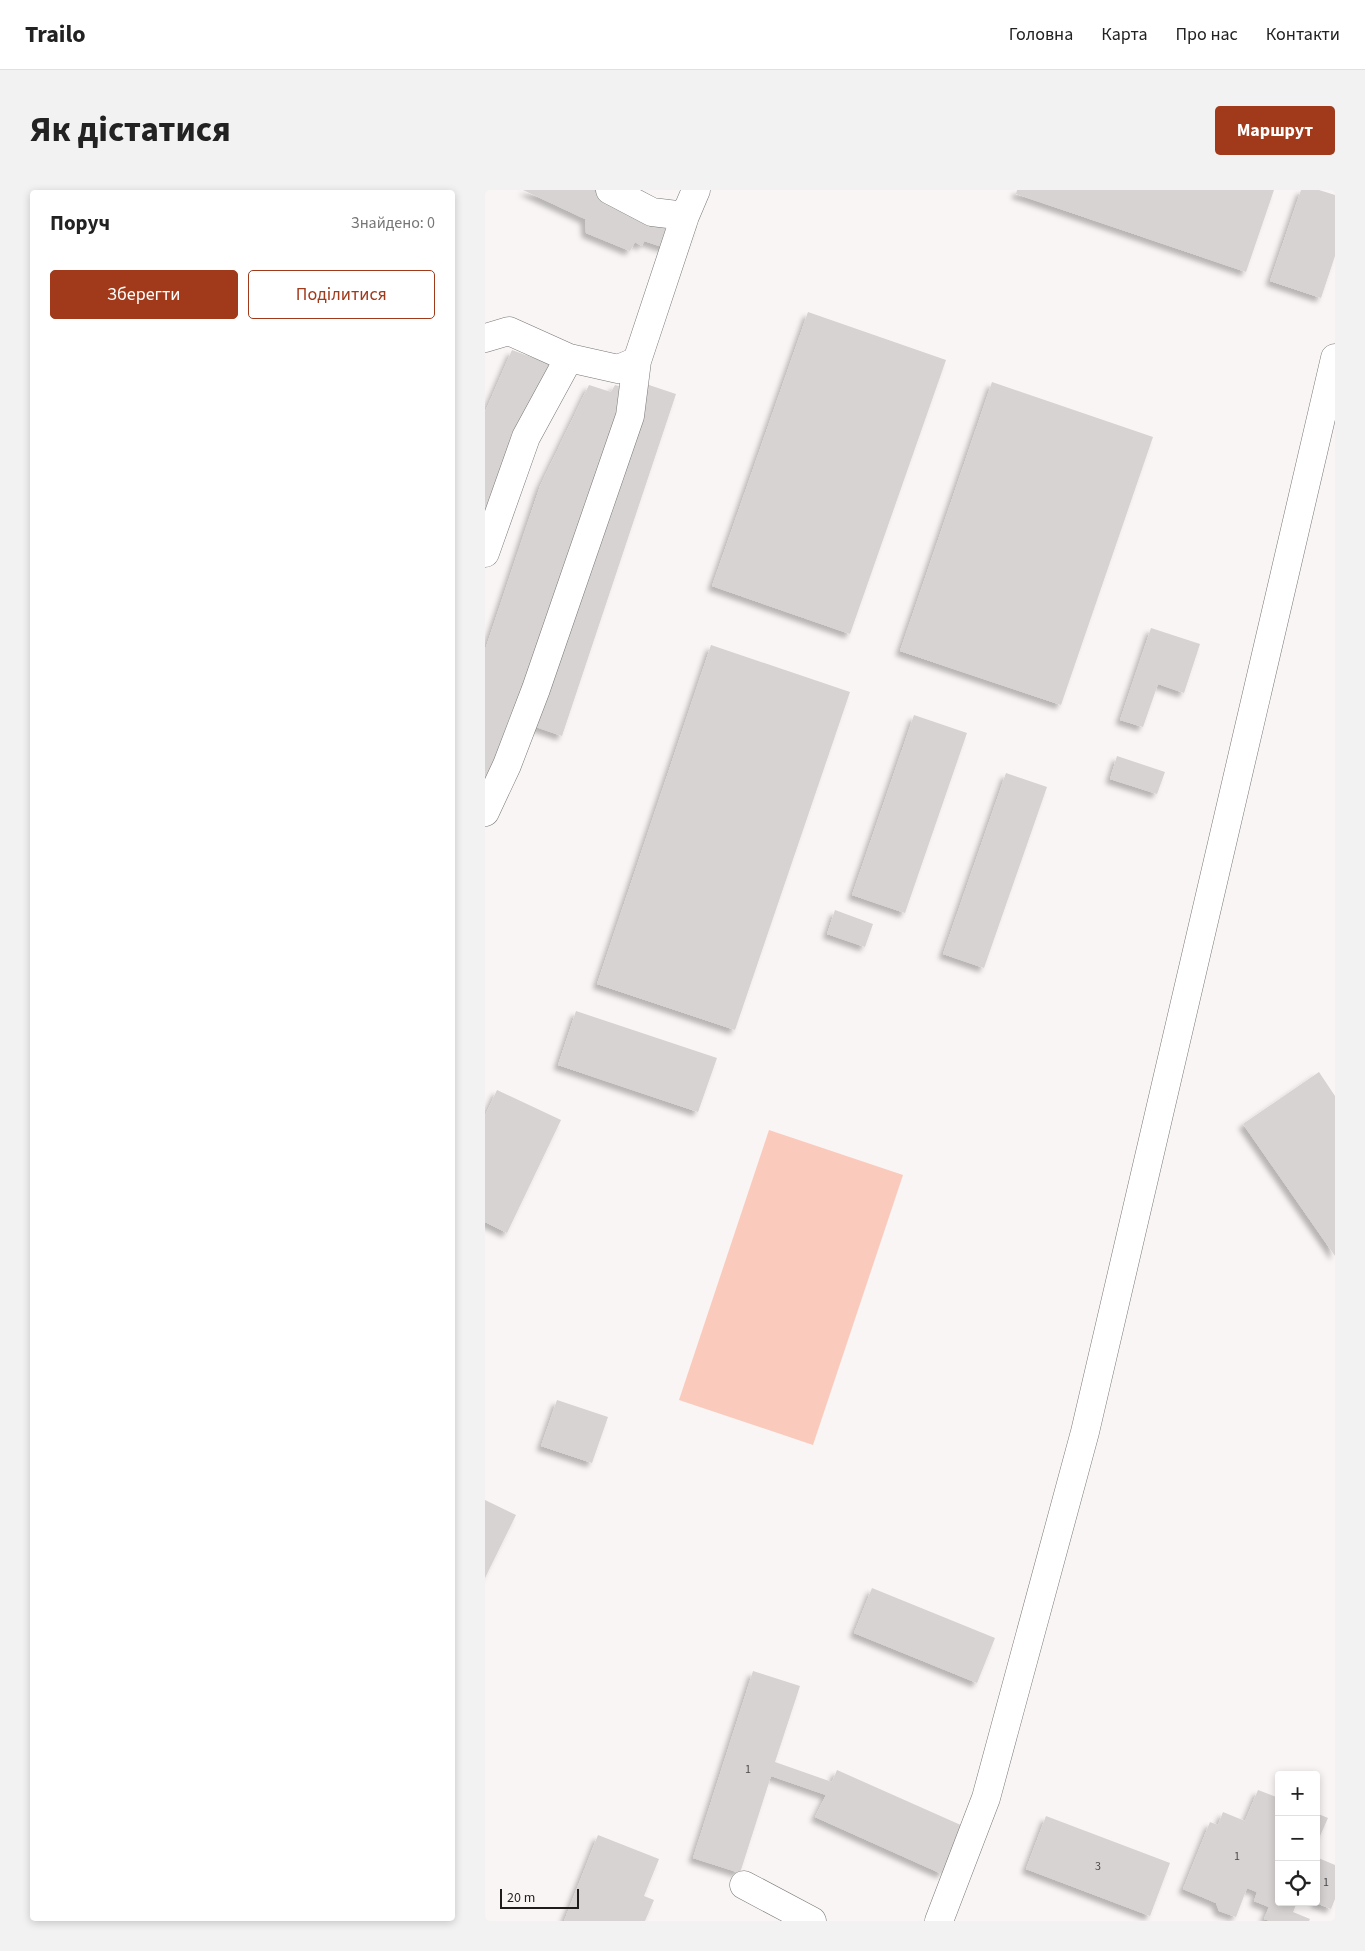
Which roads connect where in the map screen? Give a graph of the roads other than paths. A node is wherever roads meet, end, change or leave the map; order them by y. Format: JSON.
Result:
{"nodes":[{"id":1,"x":610,"y":190,"type":"edge"},
{"id":2,"x":696,"y":190,"type":"edge"},
{"id":3,"x":685,"y":216,"type":"junction"},
{"id":4,"x":485,"y":338,"type":"edge"},
{"id":5,"x":569,"y":358,"type":"junction"},
{"id":6,"x":1335,"y":358,"type":"edge"},
{"id":7,"x":637,"y":361,"type":"junction"},
{"id":8,"x":485,"y":553,"type":"edge"},
{"id":9,"x":485,"y":812,"type":"edge"},
{"id":10,"x":744,"y":1885,"type":"dead end"},
{"id":11,"x":812,"y":1921,"type":"edge"},
{"id":12,"x":939,"y":1921,"type":"edge"}],
"edges":[{"from":1,"to":3,"type":"street"},
{"from":2,"to":3,"type":"street"},
{"from":3,"to":7,"type":"street"},
{"from":4,"to":5,"type":"street"},
{"from":5,"to":7,"type":"street"},
{"from":5,"to":8,"type":"street"},
{"from":6,"to":12,"type":"street"},
{"from":7,"to":9,"type":"street"},
{"from":10,"to":11,"type":"street"}]}
